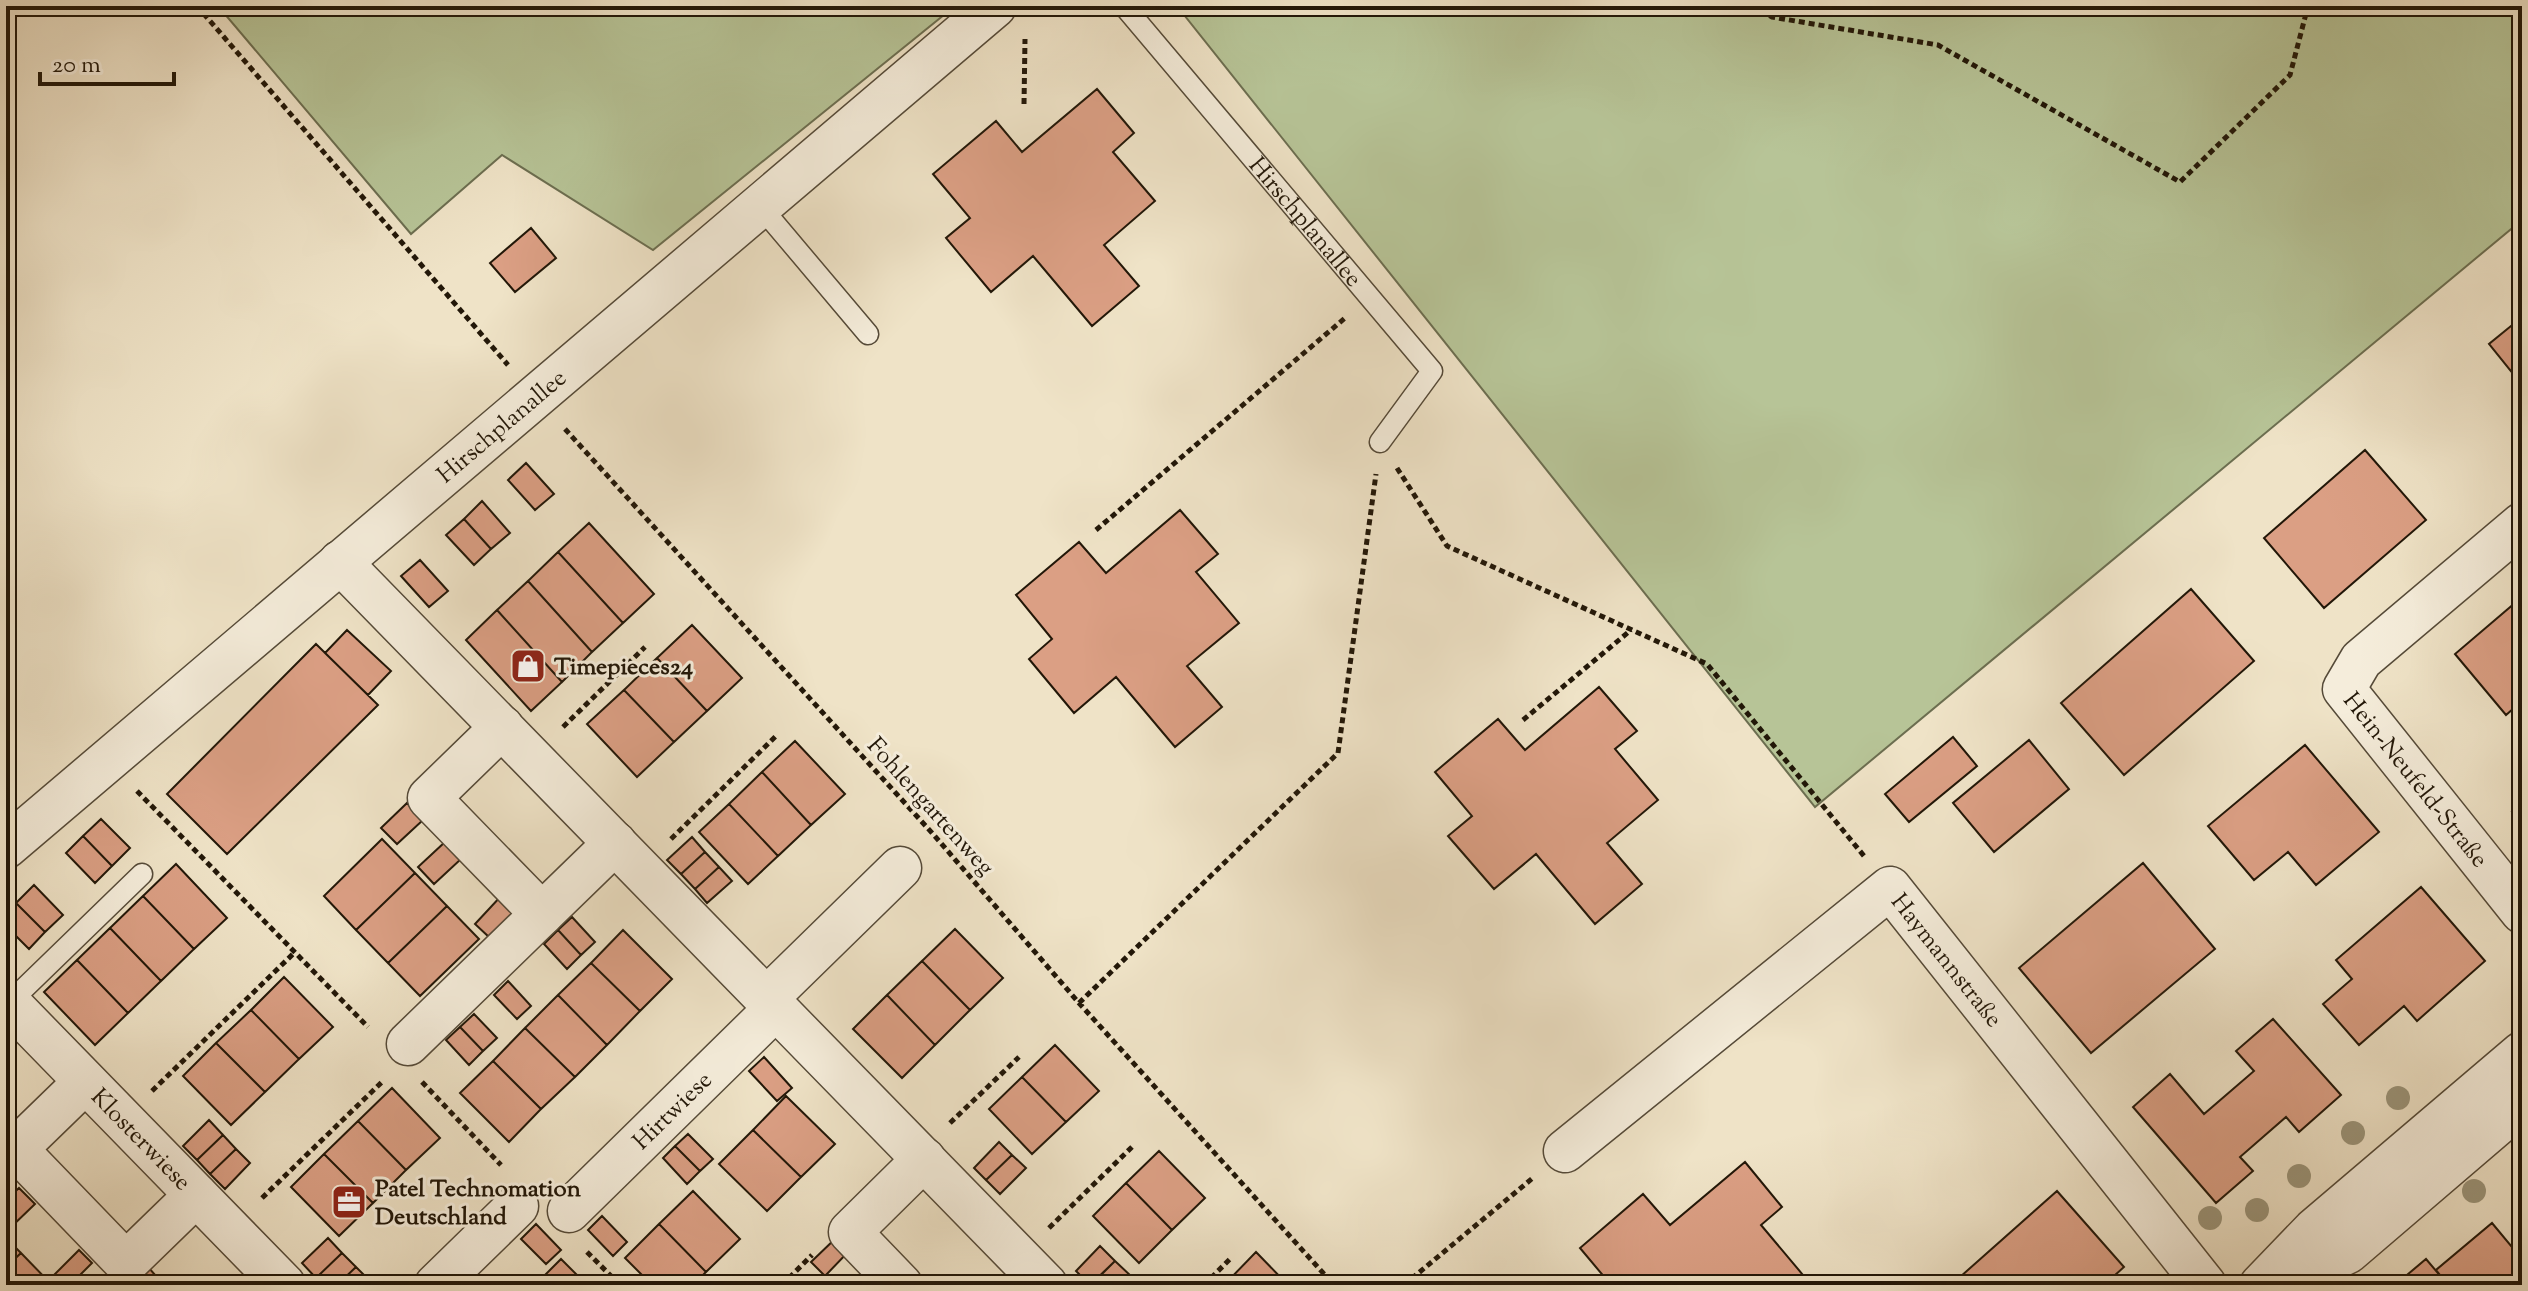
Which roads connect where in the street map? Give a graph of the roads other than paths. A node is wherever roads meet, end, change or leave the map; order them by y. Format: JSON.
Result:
{"nodes":[{"id":1,"x":995,"y":6,"type":"edge"},
{"id":2,"x":1124,"y":6,"type":"edge"},
{"id":3,"x":760,"y":206,"type":"junction"},
{"id":4,"x":868,"y":334,"type":"dead end"},
{"id":5,"x":1380,"y":442,"type":"road end"},
{"id":6,"x":2522,"y":524,"type":"edge"},
{"id":7,"x":340,"y":562,"type":"junction"},
{"id":8,"x":502,"y":727,"type":"junction"},
{"id":9,"x":6,"y":847,"type":"edge"},
{"id":10,"x":627,"y":856,"type":"junction"},
{"id":11,"x":900,"y":868,"type":"dead end"},
{"id":12,"x":142,"y":874,"type":"dead end"},
{"id":13,"x":2522,"y":912,"type":"edge"},
{"id":14,"x":542,"y":914,"type":"junction"},
{"id":15,"x":8,"y":1002,"type":"edge"},
{"id":16,"x":771,"y":1003,"type":"junction"},
{"id":17,"x":400,"y":1058,"type":"road end"},
{"id":18,"x":85,"y":1082,"type":"junction"},
{"id":19,"x":2515,"y":1091,"type":"edge"},
{"id":20,"x":1565,"y":1151,"type":"road end"},
{"id":21,"x":920,"y":1156,"type":"junction"},
{"id":22,"x":196,"y":1195,"type":"junction"},
{"id":23,"x":517,"y":1206,"type":"dead end"},
{"id":24,"x":569,"y":1211,"type":"dead end"},
{"id":25,"x":1032,"y":1271,"type":"edge"},
{"id":26,"x":114,"y":1274,"type":"edge"},
{"id":27,"x":2265,"y":1281,"type":"edge"},
{"id":28,"x":284,"y":1285,"type":"edge"},
{"id":29,"x":436,"y":1285,"type":"edge"},
{"id":30,"x":901,"y":1285,"type":"edge"},
{"id":31,"x":2205,"y":1285,"type":"edge"}],
"edges":[{"from":1,"to":3,"type":"street","name":"Hirschplanallee"},
{"from":2,"to":5,"type":"lane","name":"Hirschplanallee"},
{"from":3,"to":4,"type":"lane"},
{"from":3,"to":7,"type":"street","name":"Hirschplanallee"},
{"from":6,"to":13,"type":"street","name":"Hein-Neufeld-Straße"},
{"from":7,"to":8,"type":"street"},
{"from":7,"to":9,"type":"street","name":"Hirschplanallee"},
{"from":8,"to":10,"type":"street"},
{"from":8,"to":14,"type":"street"},
{"from":10,"to":14,"type":"street"},
{"from":10,"to":16,"type":"street"},
{"from":11,"to":16,"type":"street","name":"Hirtwiese"},
{"from":12,"to":15,"type":"lane"},
{"from":14,"to":17,"type":"street"},
{"from":15,"to":18,"type":"street","name":"Klosterwiese"},
{"from":16,"to":21,"type":"street"},
{"from":16,"to":24,"type":"street","name":"Hirtwiese"},
{"from":18,"to":22,"type":"street","name":"Klosterwiese"},
{"from":18,"to":26,"type":"street","name":"Klosterwiese"},
{"from":19,"to":27,"type":"street"},
{"from":20,"to":31,"type":"street","name":"Haymannstraße"},
{"from":21,"to":25,"type":"street"},
{"from":21,"to":30,"type":"street"},
{"from":22,"to":26,"type":"street","name":"Klosterwiese"},
{"from":22,"to":28,"type":"street","name":"Klosterwiese"},
{"from":23,"to":29,"type":"street"}]}
